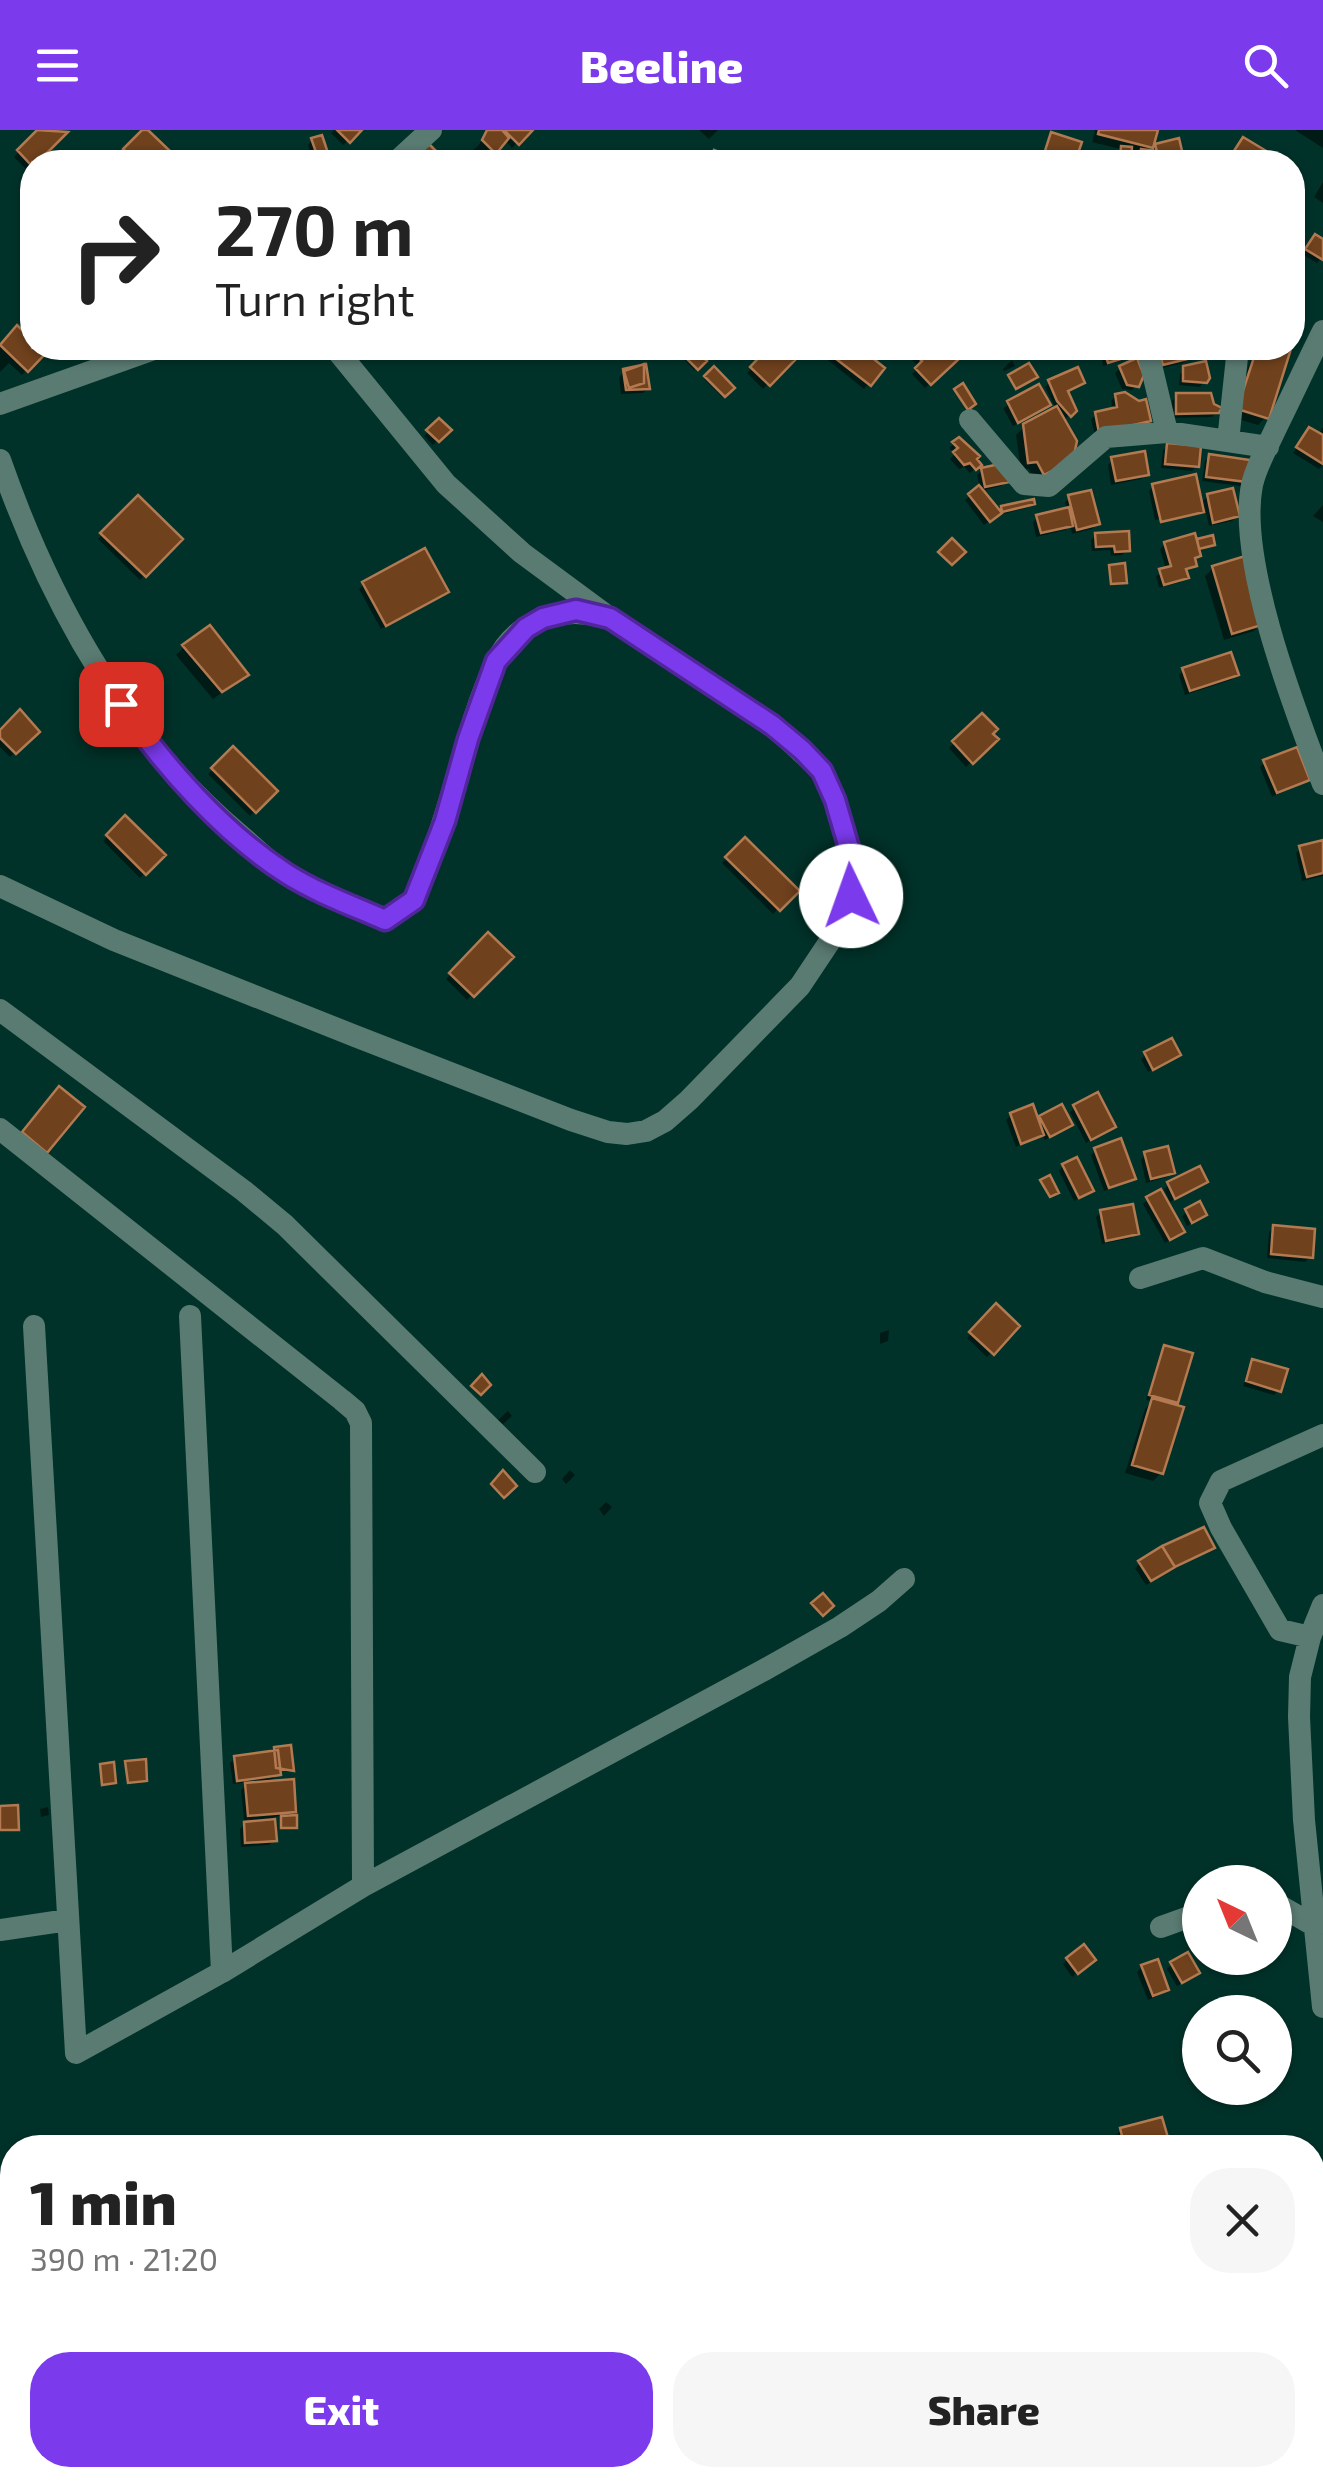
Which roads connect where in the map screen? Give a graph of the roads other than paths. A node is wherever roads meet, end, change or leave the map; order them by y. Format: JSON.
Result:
{"nodes":[{"id":1,"x":430,"y":130,"type":"edge"},
{"id":2,"x":409,"y":150,"type":"edge"},
{"id":3,"x":1323,"y":331,"type":"edge"},
{"id":4,"x":123,"y":360,"type":"edge"},
{"id":5,"x":345,"y":360,"type":"edge"},
{"id":6,"x":1150,"y":360,"type":"edge"},
{"id":7,"x":1237,"y":360,"type":"edge"},
{"id":8,"x":0,"y":404,"type":"edge"},
{"id":9,"x":970,"y":420,"type":"dead end"},
{"id":10,"x":1166,"y":432,"type":"junction"},
{"id":11,"x":1228,"y":440,"type":"junction"},
{"id":12,"x":1268,"y":447,"type":"junction"},
{"id":13,"x":0,"y":460,"type":"edge"},
{"id":14,"x":610,"y":618,"type":"junction"},
{"id":15,"x":1323,"y":784,"type":"edge"},
{"id":16,"x":0,"y":886,"type":"edge"},
{"id":17,"x":0,"y":1010,"type":"edge"},
{"id":18,"x":0,"y":1129,"type":"edge"},
{"id":19,"x":1140,"y":1278,"type":"dead end"},
{"id":20,"x":1323,"y":1297,"type":"edge"},
{"id":21,"x":190,"y":1316,"type":"dead end"},
{"id":22,"x":34,"y":1326,"type":"dead end"},
{"id":23,"x":1323,"y":1435,"type":"edge"},
{"id":24,"x":536,"y":1472,"type":"dead end"},
{"id":25,"x":904,"y":1579,"type":"dead end"},
{"id":26,"x":1323,"y":1605,"type":"edge"},
{"id":27,"x":1310,"y":1637,"type":"junction"},
{"id":28,"x":363,"y":1886,"type":"junction"},
{"id":29,"x":1292,"y":1913,"type":"edge"},
{"id":30,"x":1182,"y":1919,"type":"edge"},
{"id":31,"x":68,"y":1920,"type":"junction"},
{"id":32,"x":1315,"y":1926,"type":"junction"},
{"id":33,"x":1161,"y":1927,"type":"dead end"},
{"id":34,"x":0,"y":1930,"type":"edge"},
{"id":35,"x":222,"y":1972,"type":"junction"},
{"id":36,"x":1323,"y":2007,"type":"edge"}],
"edges":[{"from":1,"to":2,"type":"street"},
{"from":3,"to":12,"type":"street"},
{"from":4,"to":8,"type":"street"},
{"from":5,"to":14,"type":"street"},
{"from":6,"to":10,"type":"street"},
{"from":7,"to":11,"type":"street"},
{"from":9,"to":10,"type":"street"},
{"from":10,"to":11,"type":"street"},
{"from":11,"to":12,"type":"street"},
{"from":12,"to":15,"type":"street"},
{"from":13,"to":14,"type":"street"},
{"from":14,"to":16,"type":"street"},
{"from":17,"to":24,"type":"street"},
{"from":18,"to":28,"type":"street"},
{"from":19,"to":20,"type":"street"},
{"from":21,"to":35,"type":"street"},
{"from":22,"to":31,"type":"street"},
{"from":23,"to":27,"type":"street"},
{"from":25,"to":28,"type":"street"},
{"from":26,"to":27,"type":"street"},
{"from":27,"to":32,"type":"street"},
{"from":28,"to":35,"type":"street"},
{"from":29,"to":32,"type":"street"},
{"from":30,"to":33,"type":"street"},
{"from":31,"to":34,"type":"street"},
{"from":31,"to":35,"type":"street"},
{"from":32,"to":36,"type":"street"}]}
